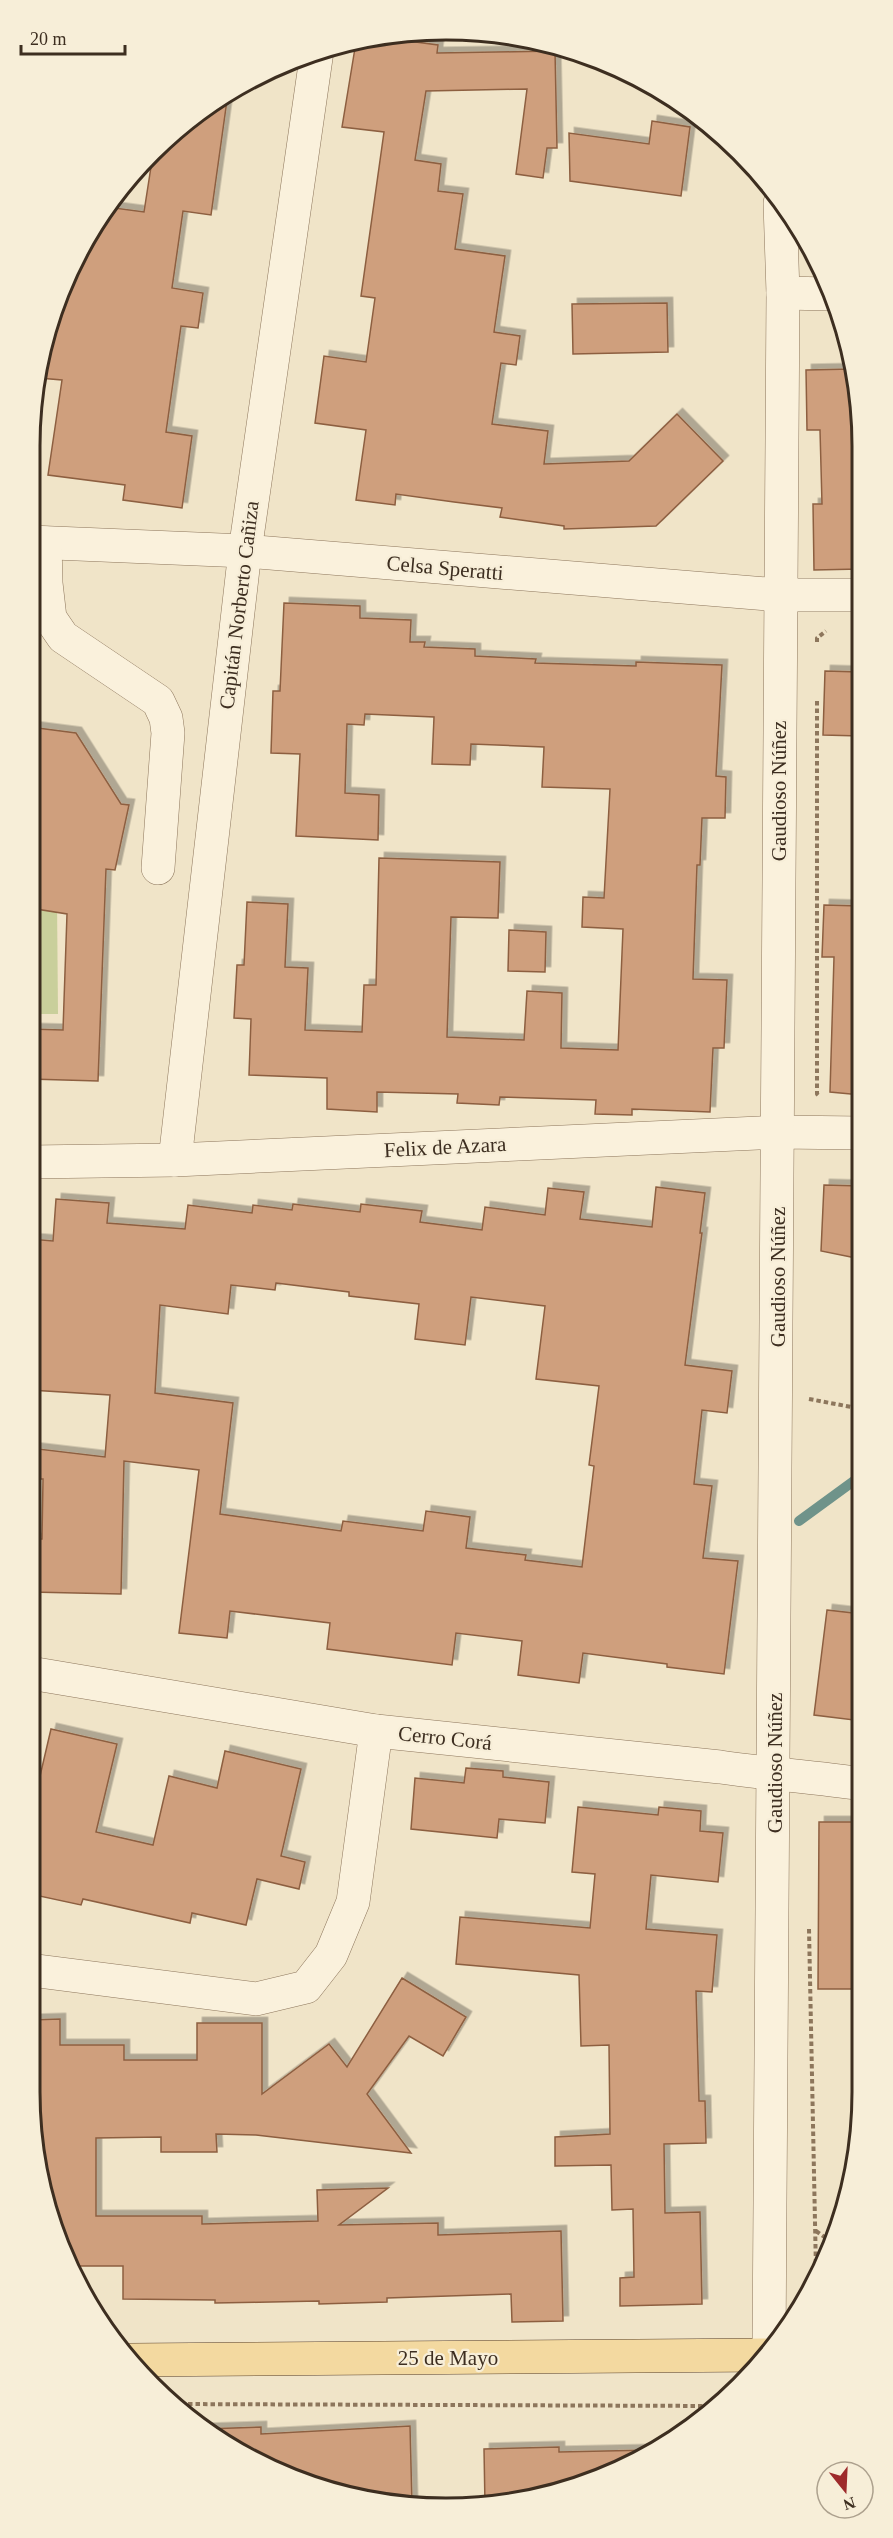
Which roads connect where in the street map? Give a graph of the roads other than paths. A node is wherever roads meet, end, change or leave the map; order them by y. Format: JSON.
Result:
{"nodes":[{"id":1,"x":314,"y":63,"type":"edge"},
{"id":2,"x":780,"y":216,"type":"edge"},
{"id":3,"x":783,"y":293,"type":"junction"},
{"id":4,"x":823,"y":294,"type":"edge"},
{"id":5,"x":40,"y":542,"type":"edge"},
{"id":6,"x":245,"y":551,"type":"junction"},
{"id":7,"x":40,"y":552,"type":"edge"},
{"id":8,"x":779,"y":595,"type":"junction"},
{"id":9,"x":852,"y":595,"type":"edge"},
{"id":10,"x":218,"y":779,"type":"junction"},
{"id":11,"x":165,"y":780,"type":"junction"},
{"id":12,"x":161,"y":825,"type":"junction"},
{"id":13,"x":212,"y":827,"type":"junction"},
{"id":14,"x":158,"y":868,"type":"dead end"},
{"id":15,"x":779,"y":1132,"type":"junction"},
{"id":16,"x":852,"y":1132,"type":"edge"},
{"id":17,"x":175,"y":1160,"type":"junction"},
{"id":18,"x":40,"y":1162,"type":"edge"},
{"id":19,"x":40,"y":1675,"type":"edge"},
{"id":20,"x":376,"y":1731,"type":"junction"},
{"id":21,"x":775,"y":1775,"type":"junction"},
{"id":22,"x":852,"y":1783,"type":"edge"},
{"id":23,"x":40,"y":1971,"type":"edge"},
{"id":24,"x":770,"y":2337,"type":"edge"},
{"id":25,"x":755,"y":2355,"type":"edge"},
{"id":26,"x":142,"y":2360,"type":"edge"}],
"edges":[{"from":1,"to":6,"type":"street","name":"Capitán Norberto Cañiza"},
{"from":2,"to":3,"type":"street","name":"Gaudioso Núñez"},
{"from":3,"to":4,"type":"street"},
{"from":3,"to":8,"type":"street","name":"Gaudioso Núñez"},
{"from":5,"to":6,"type":"street","name":"Celsa Speratti"},
{"from":6,"to":8,"type":"street","name":"Celsa Speratti"},
{"from":6,"to":10,"type":"street","name":"Capitán Norberto Cañiza"},
{"from":7,"to":11,"type":"street"},
{"from":8,"to":9,"type":"street","name":"Celsa Speratti"},
{"from":8,"to":15,"type":"street","name":"Gaudioso Núñez"},
{"from":10,"to":11,"type":"street"},
{"from":10,"to":13,"type":"street","name":"Capitán Norberto Cañiza"},
{"from":11,"to":12,"type":"street"},
{"from":12,"to":13,"type":"street"},
{"from":12,"to":14,"type":"street"},
{"from":13,"to":17,"type":"street","name":"Capitán Norberto Cañiza"},
{"from":15,"to":16,"type":"street","name":"Felix de Azara"},
{"from":15,"to":17,"type":"street","name":"Felix de Azara"},
{"from":15,"to":21,"type":"street","name":"Gaudioso Núñez"},
{"from":17,"to":18,"type":"street","name":"Felix de Azara"},
{"from":19,"to":20,"type":"street","name":"Cerro Corá"},
{"from":20,"to":21,"type":"street","name":"Cerro Corá"},
{"from":20,"to":23,"type":"street"},
{"from":21,"to":22,"type":"street","name":"Cerro Corá"},
{"from":21,"to":24,"type":"street","name":"Gaudioso Núñez"},
{"from":25,"to":26,"type":"main road","name":"25 de Mayo"}]}
